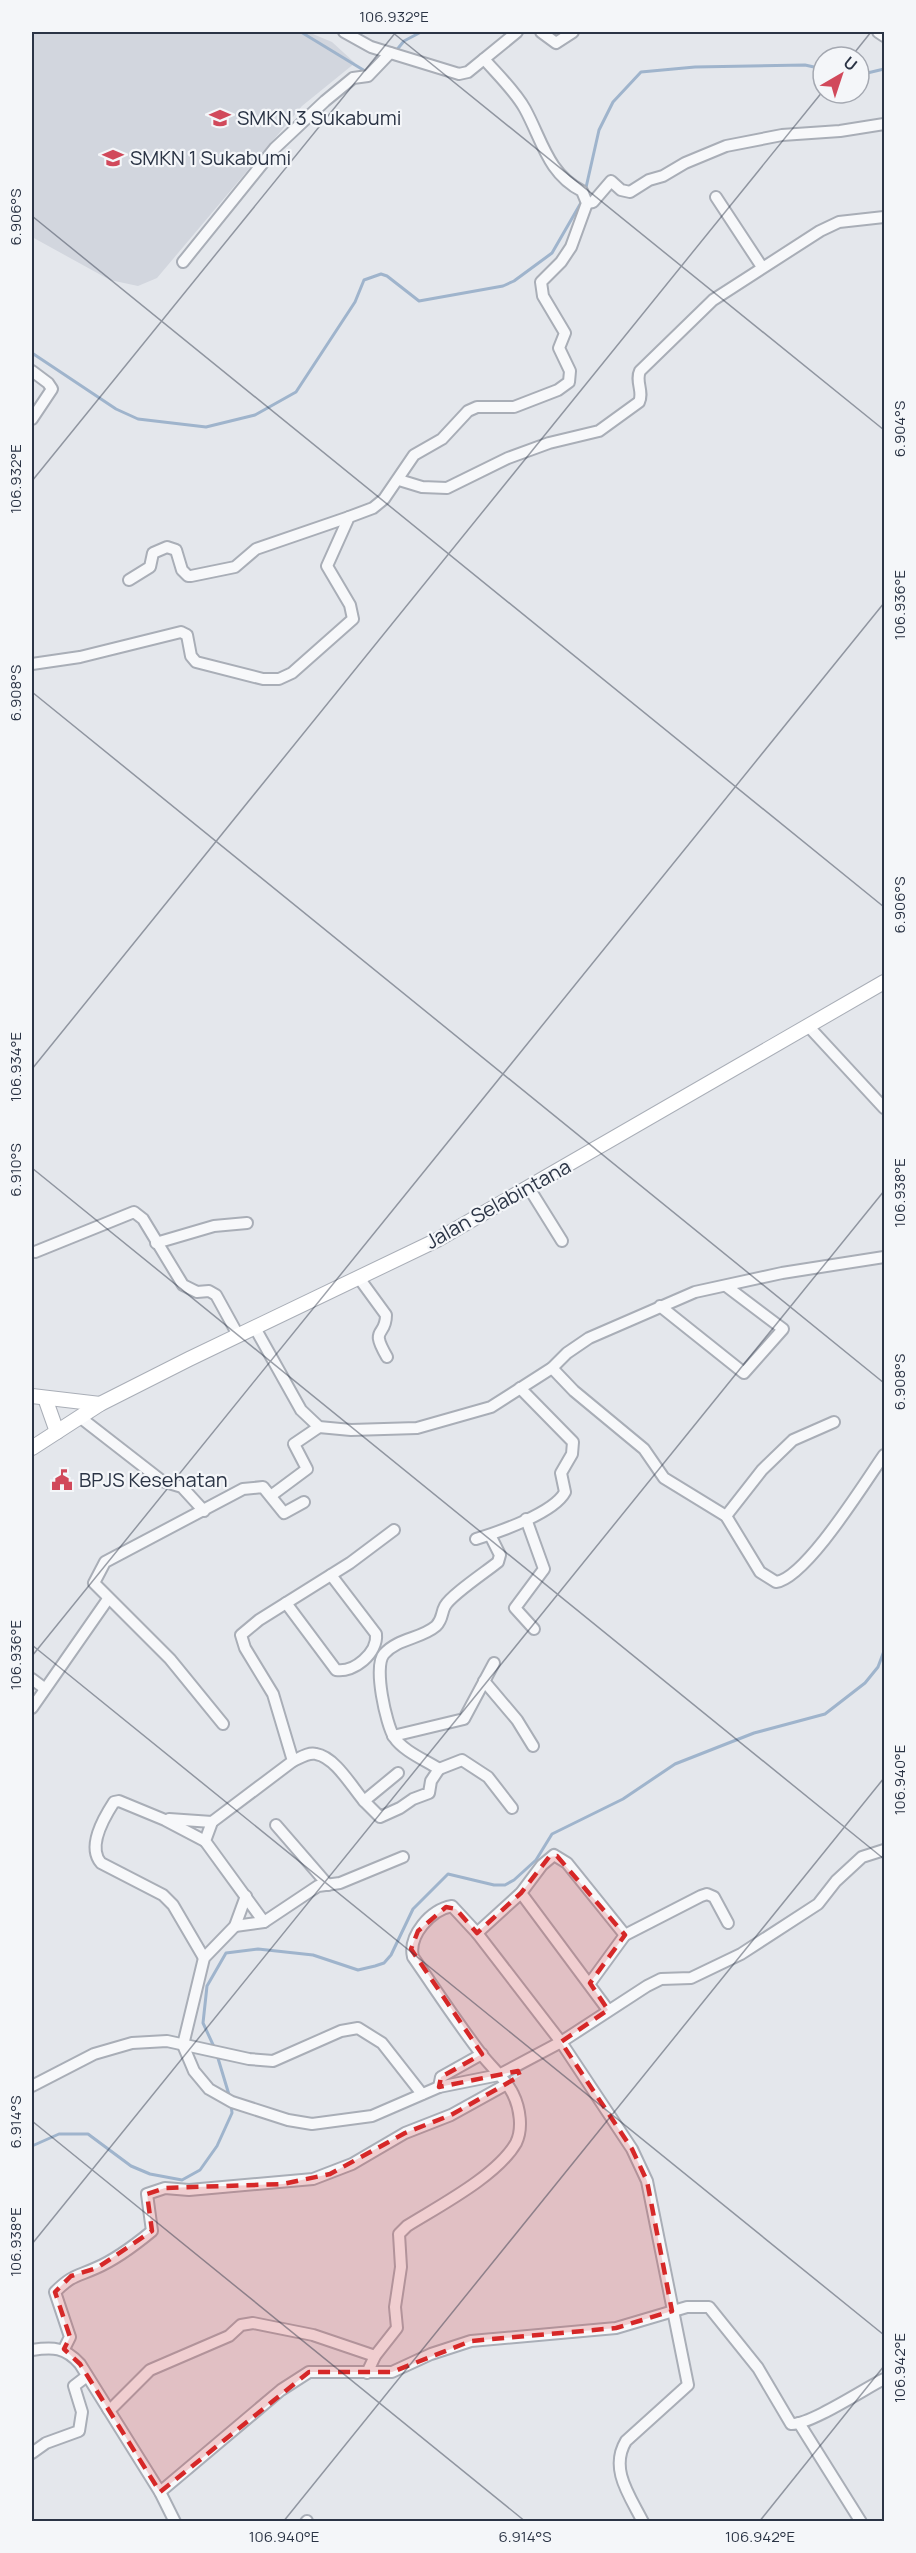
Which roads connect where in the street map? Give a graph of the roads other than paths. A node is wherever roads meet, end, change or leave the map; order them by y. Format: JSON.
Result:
{"nodes":[{"id":1,"x":344,"y":32,"type":"edge"},
{"id":2,"x":516,"y":32,"type":"edge"},
{"id":3,"x":541,"y":32,"type":"edge"},
{"id":4,"x":573,"y":32,"type":"edge"},
{"id":5,"x":878,"y":32,"type":"edge"},
{"id":6,"x":885,"y":36,"type":"edge"},
{"id":7,"x":390,"y":53,"type":"junction"},
{"id":8,"x":484,"y":59,"type":"junction"},
{"id":9,"x":885,"y":124,"type":"edge"},
{"id":10,"x":716,"y":197,"type":"dead end"},
{"id":11,"x":587,"y":203,"type":"junction"},
{"id":12,"x":885,"y":217,"type":"edge"},
{"id":13,"x":183,"y":262,"type":"dead end"},
{"id":14,"x":762,"y":267,"type":"junction"},
{"id":15,"x":32,"y":371,"type":"edge"},
{"id":16,"x":32,"y":419,"type":"edge"},
{"id":17,"x":399,"y":480,"type":"junction"},
{"id":18,"x":349,"y":517,"type":"junction"},
{"id":19,"x":129,"y":580,"type":"dead end"},
{"id":20,"x":32,"y":664,"type":"edge"},
{"id":21,"x":885,"y":982,"type":"edge"},
{"id":22,"x":810,"y":1028,"type":"junction"},
{"id":23,"x":885,"y":1108,"type":"edge"},
{"id":24,"x":529,"y":1188,"type":"junction"},
{"id":25,"x":247,"y":1223,"type":"dead end"},
{"id":26,"x":562,"y":1241,"type":"dead end"},
{"id":27,"x":156,"y":1243,"type":"junction"},
{"id":28,"x":35,"y":1252,"type":"dead end"},
{"id":29,"x":885,"y":1257,"type":"edge"},
{"id":30,"x":359,"y":1278,"type":"junction"},
{"id":31,"x":726,"y":1286,"type":"junction"},
{"id":32,"x":660,"y":1306,"type":"junction"},
{"id":33,"x":255,"y":1328,"type":"junction"},
{"id":34,"x":237,"y":1335,"type":"junction"},
{"id":35,"x":387,"y":1357,"type":"dead end"},
{"id":36,"x":552,"y":1368,"type":"junction"},
{"id":37,"x":520,"y":1388,"type":"junction"},
{"id":38,"x":38,"y":1397,"type":"edge"},
{"id":39,"x":100,"y":1404,"type":"junction"},
{"id":40,"x":81,"y":1418,"type":"junction"},
{"id":41,"x":834,"y":1422,"type":"dead end"},
{"id":42,"x":319,"y":1427,"type":"junction"},
{"id":43,"x":57,"y":1432,"type":"junction"},
{"id":44,"x":32,"y":1448,"type":"edge"},
{"id":45,"x":885,"y":1455,"type":"edge"},
{"id":46,"x":272,"y":1495,"type":"junction"},
{"id":47,"x":304,"y":1502,"type":"dead end"},
{"id":48,"x":204,"y":1511,"type":"junction"},
{"id":49,"x":726,"y":1516,"type":"junction"},
{"id":50,"x":526,"y":1519,"type":"junction"},
{"id":51,"x":394,"y":1530,"type":"dead end"},
{"id":52,"x":490,"y":1535,"type":"junction"},
{"id":53,"x":476,"y":1539,"type":"dead end"},
{"id":54,"x":331,"y":1575,"type":"junction"},
{"id":55,"x":108,"y":1599,"type":"junction"},
{"id":56,"x":286,"y":1603,"type":"junction"},
{"id":57,"x":534,"y":1629,"type":"dead end"},
{"id":58,"x":494,"y":1663,"type":"dead end"},
{"id":59,"x":32,"y":1679,"type":"edge"},
{"id":60,"x":484,"y":1681,"type":"junction"},
{"id":61,"x":44,"y":1688,"type":"junction"},
{"id":62,"x":32,"y":1708,"type":"edge"},
{"id":63,"x":222,"y":1724,"type":"dead end"},
{"id":64,"x":393,"y":1736,"type":"junction"},
{"id":65,"x":533,"y":1746,"type":"dead end"},
{"id":66,"x":293,"y":1761,"type":"junction"},
{"id":67,"x":439,"y":1769,"type":"junction"},
{"id":68,"x":398,"y":1773,"type":"dead end"},
{"id":69,"x":364,"y":1801,"type":"junction"},
{"id":70,"x":512,"y":1808,"type":"dead end"},
{"id":71,"x":165,"y":1820,"type":"junction"},
{"id":72,"x":212,"y":1822,"type":"junction"},
{"id":73,"x":276,"y":1825,"type":"dead end"},
{"id":74,"x":205,"y":1841,"type":"junction"},
{"id":75,"x":885,"y":1850,"type":"edge"},
{"id":76,"x":403,"y":1857,"type":"dead end"},
{"id":77,"x":328,"y":1885,"type":"junction"},
{"id":78,"x":521,"y":1893,"type":"junction"},
{"id":79,"x":246,"y":1896,"type":"junction"},
{"id":80,"x":264,"y":1922,"type":"junction"},
{"id":81,"x":728,"y":1923,"type":"dead end"},
{"id":82,"x":235,"y":1926,"type":"junction"},
{"id":83,"x":477,"y":1933,"type":"junction"},
{"id":84,"x":625,"y":1935,"type":"junction"},
{"id":85,"x":204,"y":1958,"type":"junction"},
{"id":86,"x":590,"y":1983,"type":"junction"},
{"id":87,"x":608,"y":2010,"type":"junction"},
{"id":88,"x":561,"y":2042,"type":"junction"},
{"id":89,"x":183,"y":2045,"type":"junction"},
{"id":90,"x":482,"y":2054,"type":"junction"},
{"id":91,"x":499,"y":2075,"type":"junction"},
{"id":92,"x":507,"y":2084,"type":"junction"},
{"id":93,"x":32,"y":2086,"type":"edge"},
{"id":94,"x":439,"y":2087,"type":"junction"},
{"id":95,"x":422,"y":2094,"type":"junction"},
{"id":96,"x":672,"y":2312,"type":"junction"},
{"id":97,"x":64,"y":2349,"type":"junction"},
{"id":98,"x":32,"y":2350,"type":"edge"},
{"id":99,"x":375,"y":2355,"type":"junction"},
{"id":100,"x":367,"y":2373,"type":"junction"},
{"id":101,"x":87,"y":2376,"type":"junction"},
{"id":102,"x":885,"y":2379,"type":"edge"},
{"id":103,"x":108,"y":2409,"type":"junction"},
{"id":104,"x":799,"y":2423,"type":"junction"},
{"id":105,"x":32,"y":2453,"type":"edge"},
{"id":106,"x":160,"y":2492,"type":"junction"},
{"id":107,"x":175,"y":2522,"type":"edge"},
{"id":108,"x":643,"y":2522,"type":"edge"},
{"id":109,"x":861,"y":2522,"type":"edge"}],
"edges":[{"from":1,"to":7,"type":"street"},
{"from":2,"to":8,"type":"street"},
{"from":3,"to":4,"type":"street"},
{"from":5,"to":6,"type":"street"},
{"from":7,"to":8,"type":"street"},
{"from":7,"to":13,"type":"street"},
{"from":8,"to":11,"type":"street"},
{"from":9,"to":11,"type":"street"},
{"from":10,"to":14,"type":"street"},
{"from":11,"to":17,"type":"street"},
{"from":12,"to":14,"type":"street"},
{"from":14,"to":17,"type":"street"},
{"from":15,"to":16,"type":"street"},
{"from":17,"to":18,"type":"street"},
{"from":18,"to":19,"type":"street"},
{"from":18,"to":20,"type":"street"},
{"from":21,"to":22,"type":"street","name":"Jalan Selabintana"},
{"from":22,"to":23,"type":"street"},
{"from":22,"to":24,"type":"street","name":"Jalan Selabintana"},
{"from":24,"to":26,"type":"street"},
{"from":24,"to":30,"type":"street","name":"Jalan Selabintana"},
{"from":25,"to":27,"type":"street"},
{"from":27,"to":28,"type":"street"},
{"from":27,"to":34,"type":"street"},
{"from":29,"to":31,"type":"street"},
{"from":30,"to":33,"type":"street","name":"Jalan Selabintana"},
{"from":30,"to":35,"type":"street"},
{"from":31,"to":32,"type":"street"},
{"from":31,"to":32,"type":"street"},
{"from":32,"to":36,"type":"street"},
{"from":33,"to":34,"type":"street","name":"Jalan Selabintana"},
{"from":33,"to":42,"type":"street"},
{"from":34,"to":39,"type":"street","name":"Jalan Selabintana"},
{"from":36,"to":37,"type":"street"},
{"from":36,"to":49,"type":"street"},
{"from":37,"to":42,"type":"street"},
{"from":37,"to":50,"type":"street"},
{"from":38,"to":39,"type":"street"},
{"from":38,"to":43,"type":"street"},
{"from":39,"to":40,"type":"street","name":"Jalan Selabintana"},
{"from":40,"to":43,"type":"street","name":"Jalan Selabintana"},
{"from":40,"to":48,"type":"street"},
{"from":41,"to":49,"type":"street"},
{"from":42,"to":46,"type":"street"},
{"from":43,"to":44,"type":"street","name":"Jalan Selabintana"},
{"from":45,"to":49,"type":"street"},
{"from":46,"to":47,"type":"street"},
{"from":46,"to":48,"type":"street"},
{"from":48,"to":55,"type":"street"},
{"from":50,"to":52,"type":"street"},
{"from":50,"to":57,"type":"street"},
{"from":51,"to":54,"type":"street"},
{"from":52,"to":53,"type":"street"},
{"from":52,"to":64,"type":"street"},
{"from":54,"to":56,"type":"street"},
{"from":54,"to":56,"type":"street"},
{"from":55,"to":61,"type":"street"},
{"from":55,"to":63,"type":"street"},
{"from":56,"to":66,"type":"street"},
{"from":58,"to":60,"type":"street"},
{"from":59,"to":61,"type":"street"},
{"from":60,"to":64,"type":"street"},
{"from":60,"to":65,"type":"street"},
{"from":61,"to":62,"type":"street"},
{"from":64,"to":67,"type":"street"},
{"from":66,"to":69,"type":"street"},
{"from":66,"to":72,"type":"street"},
{"from":67,"to":69,"type":"street"},
{"from":67,"to":70,"type":"street"},
{"from":68,"to":69,"type":"street"},
{"from":71,"to":72,"type":"street"},
{"from":71,"to":74,"type":"street"},
{"from":71,"to":85,"type":"street"},
{"from":72,"to":74,"type":"street"},
{"from":73,"to":77,"type":"street"},
{"from":74,"to":79,"type":"street"},
{"from":75,"to":87,"type":"street"},
{"from":76,"to":77,"type":"street"},
{"from":77,"to":80,"type":"street"},
{"from":78,"to":83,"type":"street"},
{"from":78,"to":84,"type":"street"},
{"from":78,"to":86,"type":"street"},
{"from":79,"to":80,"type":"street"},
{"from":79,"to":82,"type":"street"},
{"from":80,"to":82,"type":"street"},
{"from":81,"to":84,"type":"street"},
{"from":82,"to":85,"type":"street"},
{"from":83,"to":88,"type":"street"},
{"from":83,"to":90,"type":"street"},
{"from":84,"to":86,"type":"street"},
{"from":85,"to":89,"type":"street"},
{"from":86,"to":87,"type":"street"},
{"from":87,"to":88,"type":"street"},
{"from":88,"to":91,"type":"street"},
{"from":88,"to":96,"type":"street"},
{"from":89,"to":93,"type":"street"},
{"from":89,"to":95,"type":"street"},
{"from":89,"to":95,"type":"street"},
{"from":90,"to":91,"type":"street"},
{"from":90,"to":94,"type":"street"},
{"from":91,"to":92,"type":"street"},
{"from":91,"to":94,"type":"street"},
{"from":92,"to":97,"type":"street"},
{"from":92,"to":99,"type":"street"},
{"from":94,"to":95,"type":"street"},
{"from":96,"to":100,"type":"street"},
{"from":96,"to":104,"type":"street"},
{"from":96,"to":108,"type":"street"},
{"from":97,"to":98,"type":"street"},
{"from":97,"to":101,"type":"street"},
{"from":99,"to":100,"type":"street"},
{"from":99,"to":103,"type":"street"},
{"from":100,"to":106,"type":"street"},
{"from":101,"to":103,"type":"street"},
{"from":101,"to":105,"type":"street"},
{"from":102,"to":104,"type":"street"},
{"from":103,"to":106,"type":"street"},
{"from":104,"to":109,"type":"street"},
{"from":106,"to":107,"type":"street"}]}
